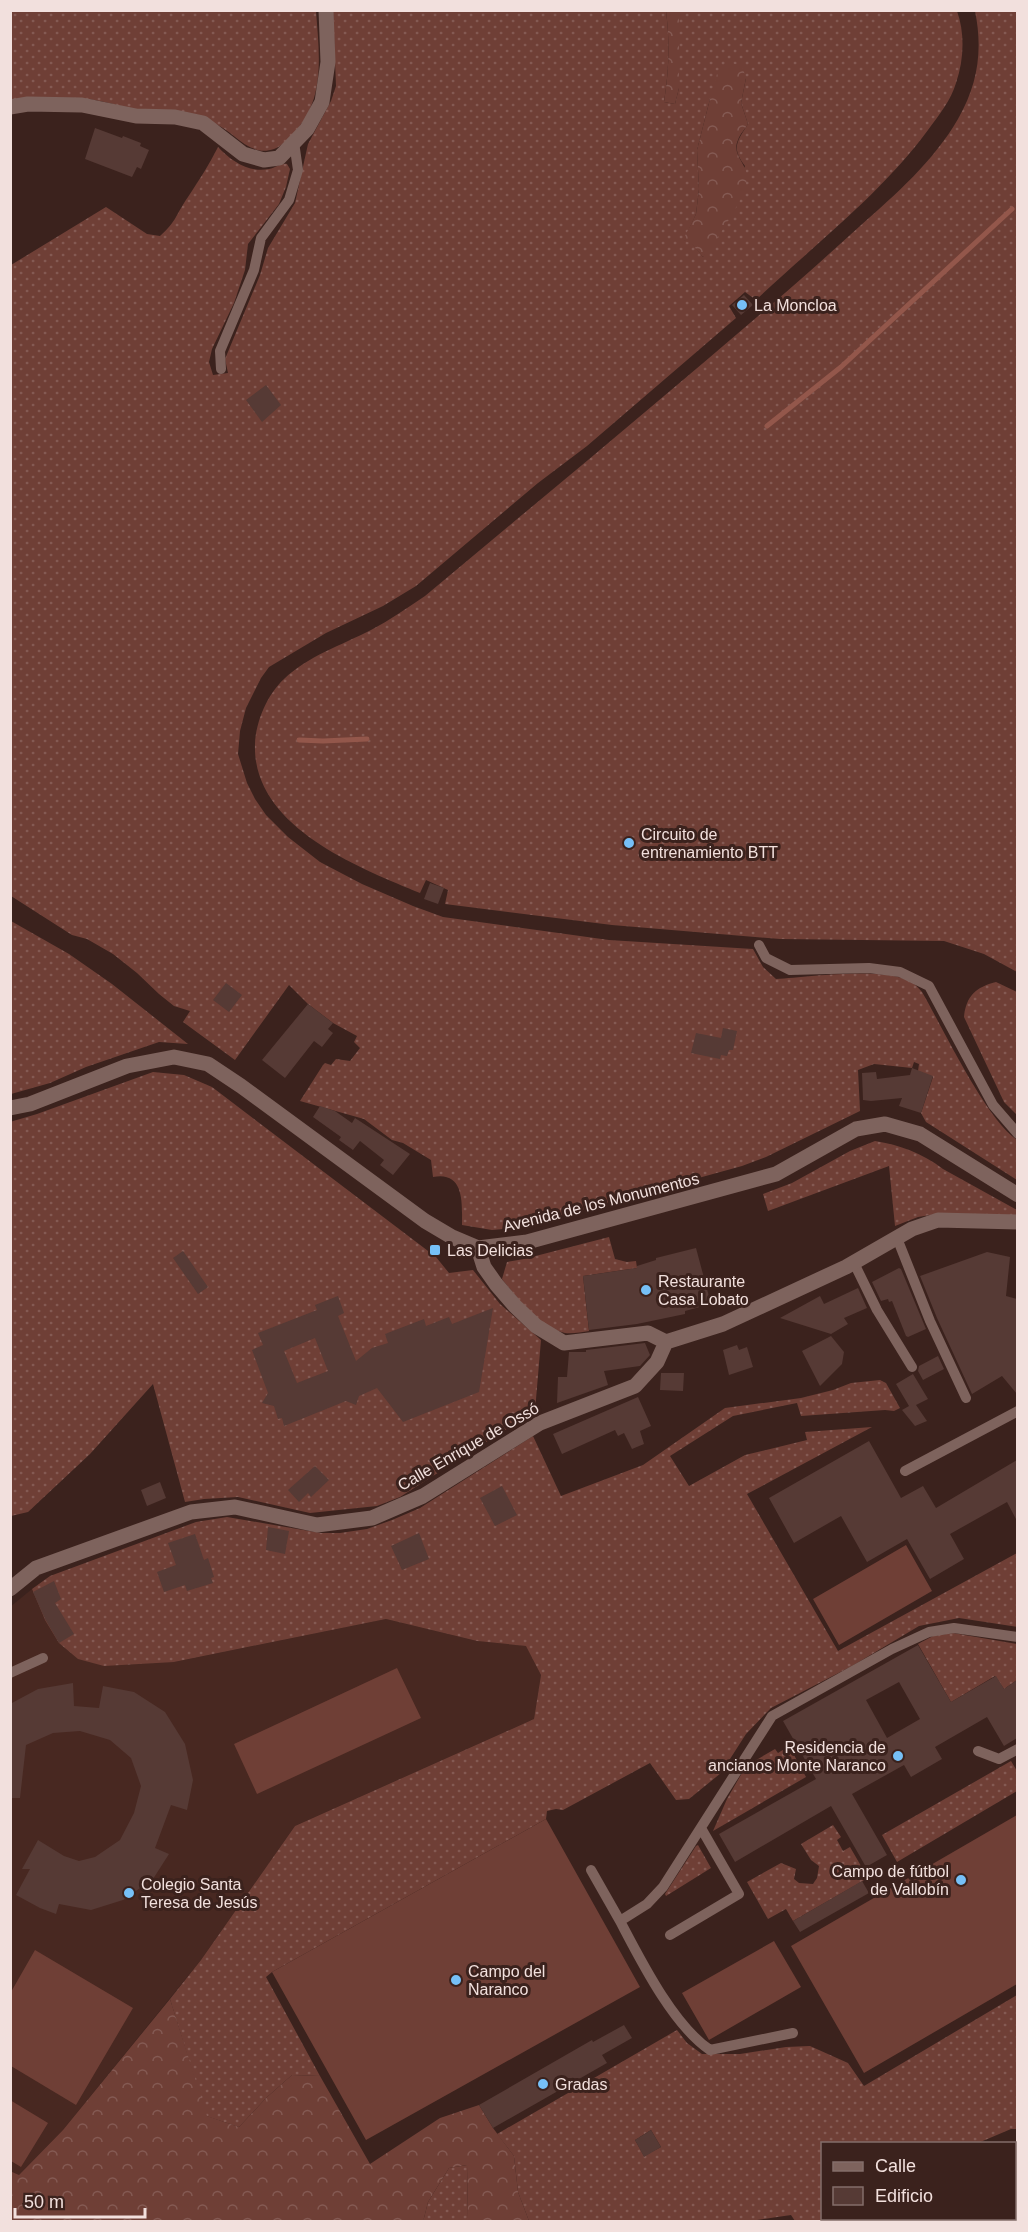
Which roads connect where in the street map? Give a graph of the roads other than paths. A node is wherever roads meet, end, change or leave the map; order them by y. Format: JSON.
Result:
{"nodes":[{"id":1,"x":326,"y":10,"type":"edge"},
{"id":2,"x":10,"y":107,"type":"edge"},
{"id":3,"x":294,"y":142,"type":"junction"},
{"id":4,"x":221,"y":369,"type":"dead end"},
{"id":5,"x":759,"y":945,"type":"dead end"},
{"id":6,"x":10,"y":1108,"type":"edge"},
{"id":7,"x":1017,"y":1134,"type":"edge"},
{"id":8,"x":1017,"y":1194,"type":"edge"},
{"id":9,"x":1017,"y":1222,"type":"edge"},
{"id":10,"x":897,"y":1238,"type":"junction"},
{"id":11,"x":478,"y":1248,"type":"junction"},
{"id":12,"x":854,"y":1263,"type":"junction"},
{"id":13,"x":666,"y":1342,"type":"junction"},
{"id":14,"x":912,"y":1367,"type":"dead end"},
{"id":15,"x":966,"y":1398,"type":"dead end"},
{"id":16,"x":1017,"y":1411,"type":"edge"},
{"id":17,"x":905,"y":1471,"type":"dead end"},
{"id":18,"x":10,"y":1589,"type":"edge"},
{"id":19,"x":1017,"y":1637,"type":"edge"},
{"id":20,"x":43,"y":1658,"type":"dead end"},
{"id":21,"x":10,"y":1673,"type":"edge"},
{"id":22,"x":1017,"y":1749,"type":"edge"},
{"id":23,"x":978,"y":1751,"type":"dead end"},
{"id":24,"x":701,"y":1828,"type":"junction"},
{"id":25,"x":591,"y":1870,"type":"dead end"},
{"id":26,"x":620,"y":1921,"type":"junction"},
{"id":27,"x":670,"y":1935,"type":"dead end"},
{"id":28,"x":793,"y":2033,"type":"dead end"}],
"edges":[{"from":1,"to":3,"type":"street"},
{"from":2,"to":3,"type":"street"},
{"from":3,"to":4,"type":"lane"},
{"from":5,"to":7,"type":"lane"},
{"from":6,"to":11,"type":"street"},
{"from":8,"to":11,"type":"street","name":"Avenida de los Monumentos"},
{"from":9,"to":10,"type":"street"},
{"from":10,"to":12,"type":"street"},
{"from":10,"to":15,"type":"lane"},
{"from":11,"to":13,"type":"street"},
{"from":12,"to":13,"type":"street"},
{"from":12,"to":14,"type":"lane"},
{"from":13,"to":18,"type":"street","name":"Calle Enrique de Ossó"},
{"from":16,"to":17,"type":"lane"},
{"from":19,"to":24,"type":"lane"},
{"from":20,"to":21,"type":"lane"},
{"from":22,"to":23,"type":"lane"},
{"from":24,"to":26,"type":"lane"},
{"from":24,"to":27,"type":"lane"},
{"from":25,"to":26,"type":"lane"},
{"from":26,"to":28,"type":"lane"}]}
